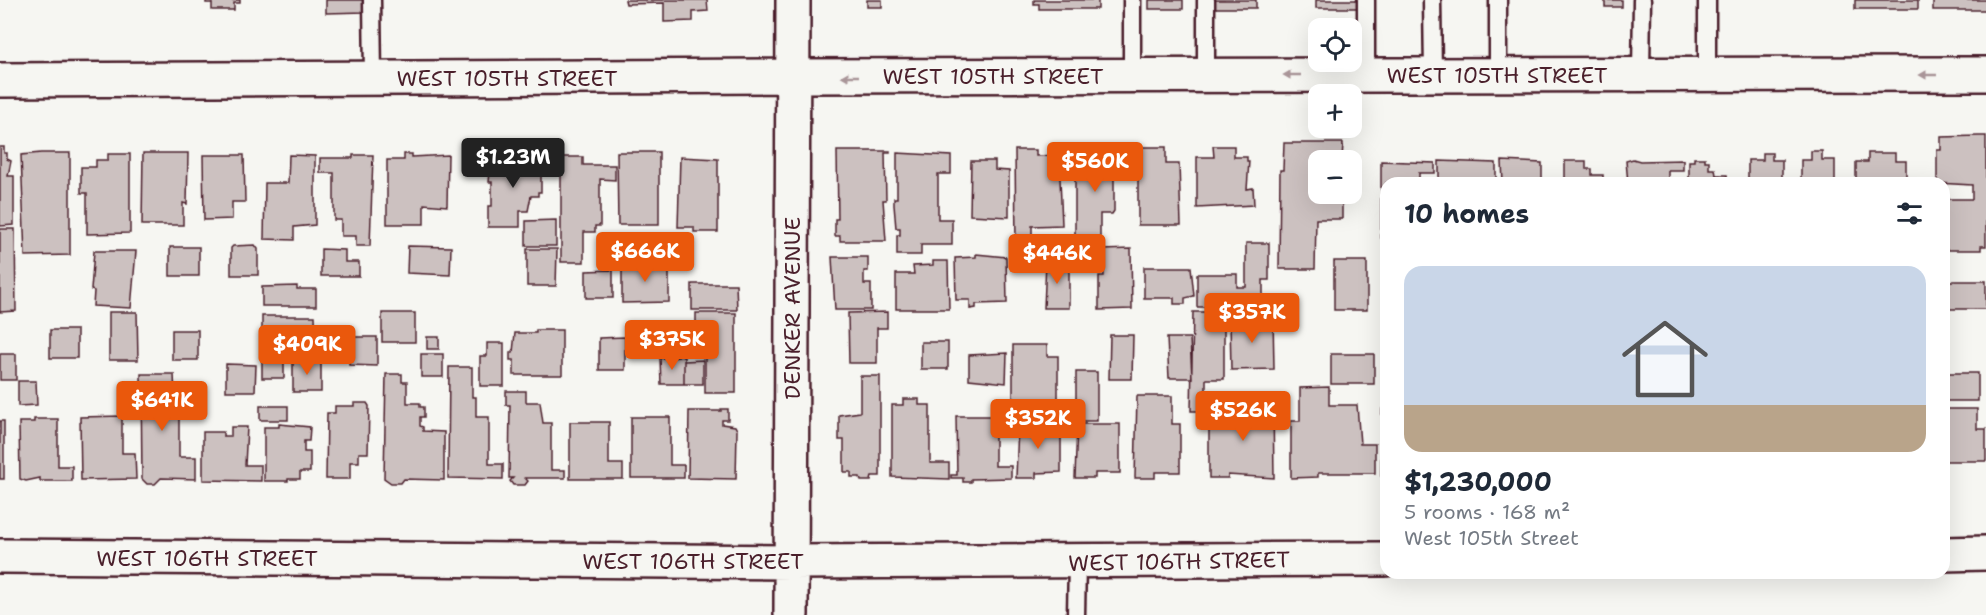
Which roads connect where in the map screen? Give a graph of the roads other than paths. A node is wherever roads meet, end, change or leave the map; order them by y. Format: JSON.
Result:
{"nodes":[{"id":1,"x":372,"y":0,"type":"edge"},
{"id":2,"x":793,"y":0,"type":"edge"},
{"id":3,"x":1132,"y":0,"type":"edge"},
{"id":4,"x":1206,"y":0,"type":"edge"},
{"id":5,"x":1366,"y":0,"type":"edge"},
{"id":6,"x":1432,"y":0,"type":"edge"},
{"id":7,"x":1498,"y":0,"type":"edge"},
{"id":8,"x":1642,"y":0,"type":"edge"},
{"id":9,"x":1707,"y":0,"type":"edge"},
{"id":10,"x":1206,"y":75,"type":"junction"},
{"id":11,"x":1366,"y":75,"type":"junction"},
{"id":12,"x":1433,"y":75,"type":"junction"},
{"id":13,"x":1498,"y":75,"type":"junction"},
{"id":14,"x":1641,"y":75,"type":"junction"},
{"id":15,"x":1707,"y":75,"type":"junction"},
{"id":16,"x":1986,"y":75,"type":"edge"},
{"id":17,"x":793,"y":76,"type":"junction"},
{"id":18,"x":1131,"y":76,"type":"junction"},
{"id":19,"x":373,"y":78,"type":"junction"},
{"id":20,"x":0,"y":80,"type":"edge"},
{"id":21,"x":1986,"y":553,"type":"edge"},
{"id":22,"x":1950,"y":554,"type":"edge"},
{"id":23,"x":0,"y":556,"type":"edge"},
{"id":24,"x":1380,"y":559,"type":"edge"},
{"id":25,"x":791,"y":562,"type":"junction"},
{"id":26,"x":1077,"y":562,"type":"junction"},
{"id":27,"x":791,"y":615,"type":"edge"},
{"id":28,"x":1076,"y":615,"type":"edge"}],
"edges":[{"from":1,"to":19,"type":"lane"},
{"from":2,"to":17,"type":"street","name":"DENKER AVENUE"},
{"from":3,"to":18,"type":"lane"},
{"from":4,"to":10,"type":"lane"},
{"from":5,"to":11,"type":"lane"},
{"from":6,"to":12,"type":"lane"},
{"from":7,"to":13,"type":"lane"},
{"from":8,"to":14,"type":"lane"},
{"from":9,"to":15,"type":"lane"},
{"from":11,"to":10,"type":"street","name":"WEST 105TH STREET","one_way":true},
{"from":10,"to":18,"type":"street","name":"WEST 105TH STREET"},
{"from":11,"to":12,"type":"street","name":"WEST 105TH STREET"},
{"from":12,"to":13,"type":"street","name":"WEST 105TH STREET"},
{"from":13,"to":14,"type":"street","name":"WEST 105TH STREET"},
{"from":14,"to":15,"type":"street","name":"WEST 105TH STREET"},
{"from":16,"to":15,"type":"street","name":"WEST 105TH STREET","one_way":true},
{"from":18,"to":17,"type":"street","name":"WEST 105TH STREET","one_way":true},
{"from":17,"to":19,"type":"street","name":"WEST 105TH STREET"},
{"from":17,"to":25,"type":"street","name":"DENKER AVENUE"},
{"from":19,"to":20,"type":"street","name":"WEST 105TH STREET"},
{"from":21,"to":22,"type":"street"},
{"from":23,"to":25,"type":"street","name":"WEST 106TH STREET"},
{"from":24,"to":26,"type":"street","name":"WEST 106TH STREET"},
{"from":25,"to":26,"type":"street","name":"WEST 106TH STREET"},
{"from":25,"to":27,"type":"street","name":"DENKER AVENUE"},
{"from":26,"to":28,"type":"lane"}]}
